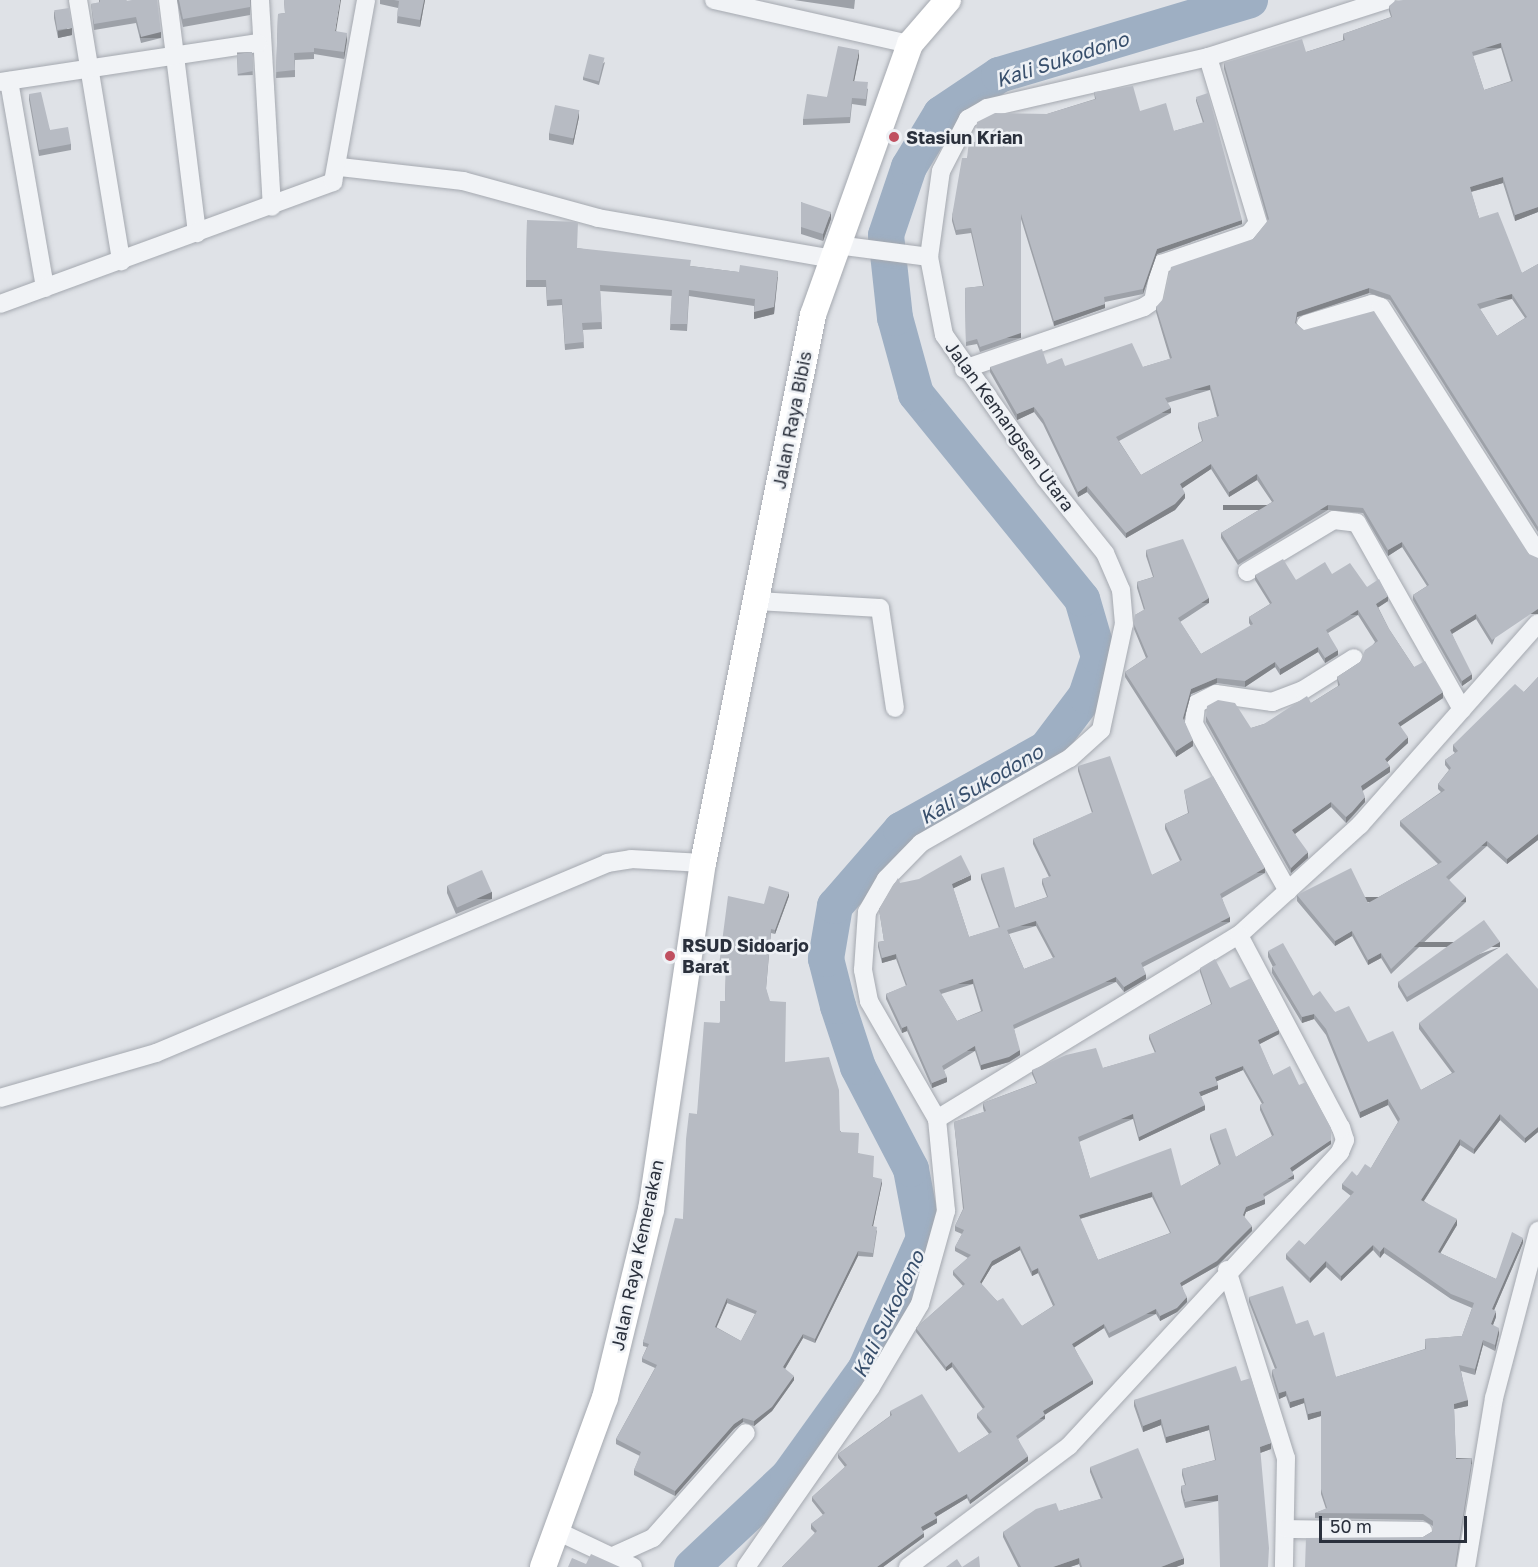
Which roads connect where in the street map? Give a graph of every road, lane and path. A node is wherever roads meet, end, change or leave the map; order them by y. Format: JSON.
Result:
{"nodes":[{"id":1,"x":78,"y":0,"type":"edge"},
{"id":2,"x":168,"y":0,"type":"edge"},
{"id":3,"x":260,"y":0,"type":"edge"},
{"id":4,"x":366,"y":0,"type":"edge"},
{"id":5,"x":714,"y":0,"type":"edge"},
{"id":6,"x":948,"y":0,"type":"edge"},
{"id":7,"x":1386,"y":0,"type":"edge"},
{"id":8,"x":258,"y":43,"type":"junction"},
{"id":9,"x":910,"y":44,"type":"junction"},
{"id":10,"x":172,"y":54,"type":"junction"},
{"id":11,"x":1208,"y":57,"type":"junction"},
{"id":12,"x":91,"y":66,"type":"junction"},
{"id":13,"x":4,"y":82,"type":"edge"},
{"id":14,"x":340,"y":167,"type":"junction"},
{"id":15,"x":272,"y":207,"type":"junction"},
{"id":16,"x":197,"y":233,"type":"junction"},
{"id":17,"x":834,"y":252,"type":"junction"},
{"id":18,"x":924,"y":256,"type":"junction"},
{"id":19,"x":121,"y":261,"type":"junction"},
{"id":20,"x":45,"y":288,"type":"junction"},
{"id":21,"x":0,"y":304,"type":"edge"},
{"id":22,"x":1306,"y":324,"type":"dead end"},
{"id":23,"x":964,"y":369,"type":"junction"},
{"id":24,"x":1538,"y":553,"type":"edge"},
{"id":25,"x":1247,"y":572,"type":"dead end"},
{"id":26,"x":757,"y":601,"type":"junction"},
{"id":27,"x":1538,"y":623,"type":"edge"},
{"id":28,"x":1354,"y":658,"type":"dead end"},
{"id":29,"x":895,"y":708,"type":"dead end"},
{"id":30,"x":1462,"y":709,"type":"junction"},
{"id":31,"x":703,"y":863,"type":"junction"},
{"id":32,"x":1288,"y":891,"type":"junction"},
{"id":33,"x":1239,"y":935,"type":"junction"},
{"id":34,"x":0,"y":1098,"type":"edge"},
{"id":35,"x":937,"y":1119,"type":"junction"},
{"id":36,"x":1538,"y":1231,"type":"edge"},
{"id":37,"x":1227,"y":1270,"type":"junction"},
{"id":38,"x":746,"y":1433,"type":"dead end"},
{"id":39,"x":1287,"y":1529,"type":"junction"},
{"id":40,"x":557,"y":1531,"type":"junction"},
{"id":41,"x":1423,"y":1531,"type":"dead end"},
{"id":42,"x":611,"y":1557,"type":"junction"},
{"id":43,"x":543,"y":1567,"type":"edge"},
{"id":44,"x":633,"y":1567,"type":"edge"},
{"id":45,"x":746,"y":1567,"type":"edge"},
{"id":46,"x":908,"y":1567,"type":"edge"},
{"id":47,"x":1284,"y":1567,"type":"edge"},
{"id":48,"x":1466,"y":1567,"type":"edge"}],
"edges":[{"from":1,"to":12,"type":"street"},
{"from":2,"to":10,"type":"street"},
{"from":3,"to":8,"type":"street"},
{"from":4,"to":14,"type":"street"},
{"from":5,"to":9,"type":"street"},
{"from":6,"to":9,"type":"main road","name":"Jalan Raya Bibis"},
{"from":7,"to":11,"type":"street","name":"Jalan Kemangsen Utara"},
{"from":8,"to":10,"type":"street"},
{"from":8,"to":15,"type":"street"},
{"from":9,"to":17,"type":"main road","name":"Jalan Raya Bibis"},
{"from":10,"to":12,"type":"street"},
{"from":10,"to":16,"type":"street"},
{"from":11,"to":18,"type":"street","name":"Jalan Kemangsen Utara"},
{"from":11,"to":23,"type":"street"},
{"from":12,"to":13,"type":"street"},
{"from":12,"to":19,"type":"street"},
{"from":13,"to":20,"type":"street"},
{"from":14,"to":15,"type":"street"},
{"from":14,"to":17,"type":"street"},
{"from":15,"to":16,"type":"street"},
{"from":16,"to":19,"type":"street"},
{"from":17,"to":18,"type":"street"},
{"from":17,"to":26,"type":"main road","name":"Jalan Raya Bibis"},
{"from":18,"to":23,"type":"street","name":"Jalan Kemangsen Utara"},
{"from":19,"to":20,"type":"street"},
{"from":20,"to":21,"type":"street"},
{"from":22,"to":24,"type":"street"},
{"from":23,"to":35,"type":"street","name":"Jalan Kemangsen Utara"},
{"from":25,"to":30,"type":"street"},
{"from":26,"to":29,"type":"street"},
{"from":26,"to":31,"type":"main road","name":"Jalan Raya Bibis"},
{"from":27,"to":30,"type":"street"},
{"from":28,"to":32,"type":"street"},
{"from":30,"to":32,"type":"street"},
{"from":31,"to":34,"type":"street"},
{"from":31,"to":40,"type":"main road","name":"Jalan Raya Kemerakan"},
{"from":32,"to":33,"type":"street"},
{"from":33,"to":35,"type":"street"},
{"from":33,"to":37,"type":"street"},
{"from":35,"to":45,"type":"street"},
{"from":36,"to":48,"type":"street"},
{"from":37,"to":39,"type":"street"},
{"from":37,"to":46,"type":"street"},
{"from":38,"to":42,"type":"street"},
{"from":39,"to":41,"type":"street"},
{"from":39,"to":47,"type":"street"},
{"from":40,"to":42,"type":"street"},
{"from":40,"to":43,"type":"main road","name":"Jalan Raya Kemerakan"},
{"from":42,"to":44,"type":"street"}]}
